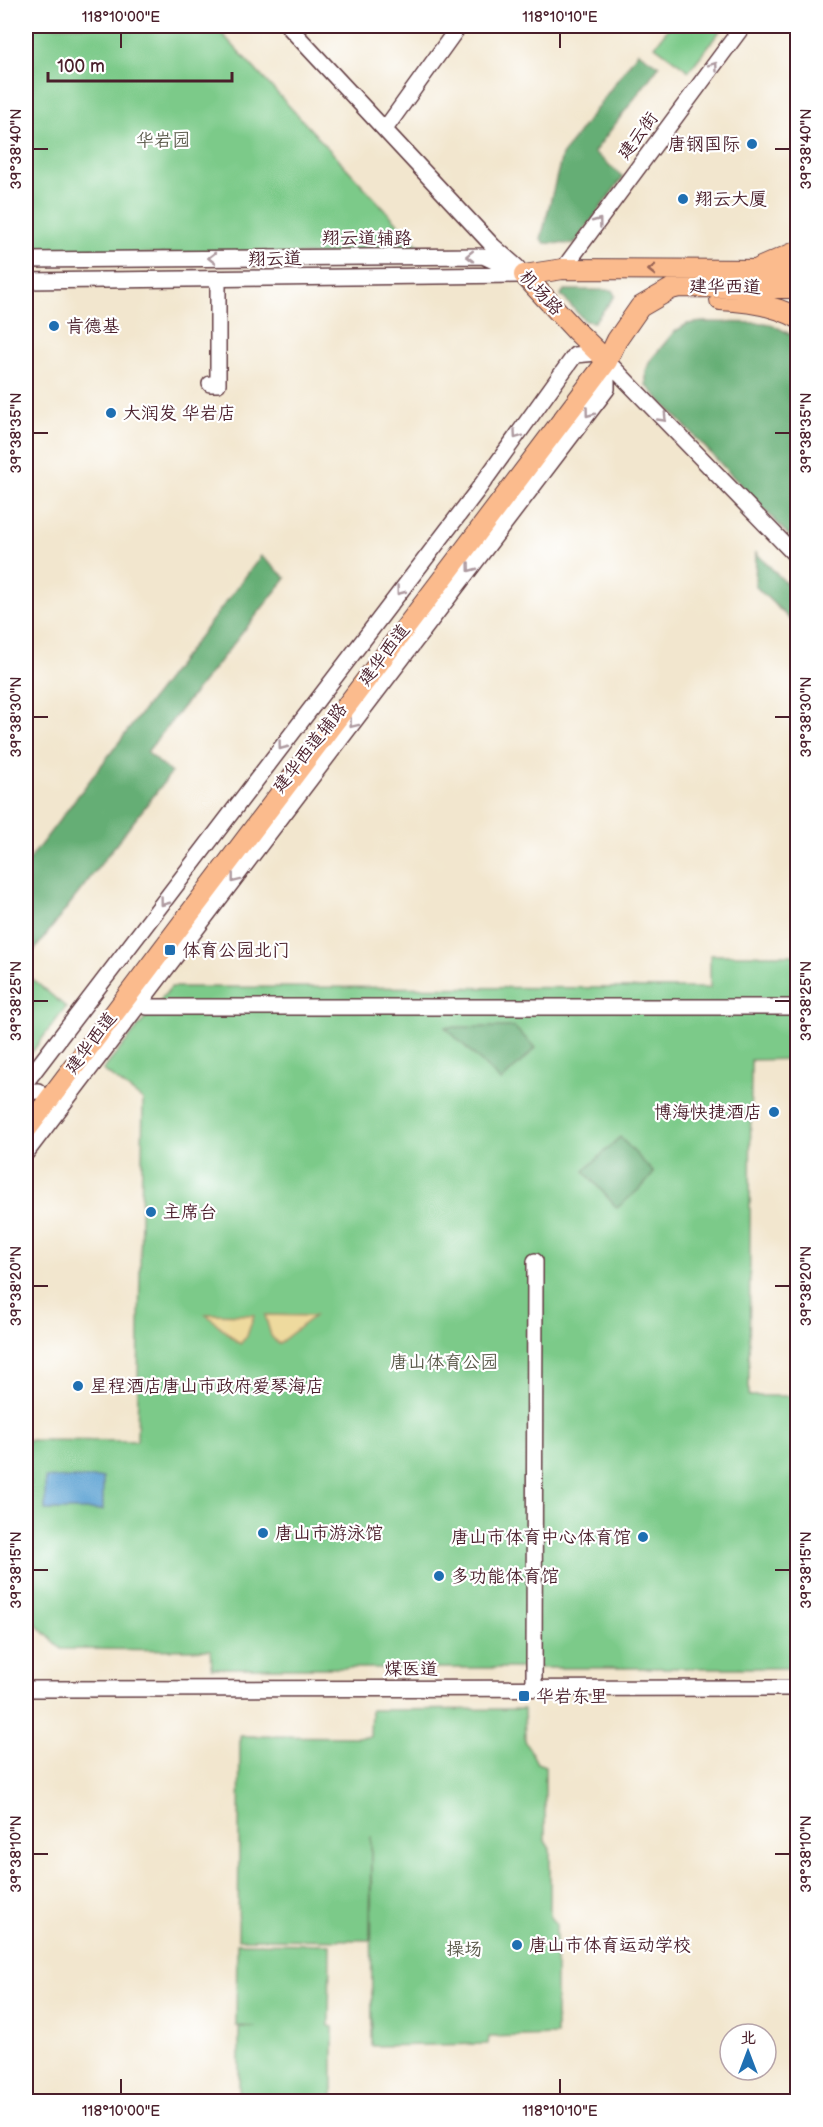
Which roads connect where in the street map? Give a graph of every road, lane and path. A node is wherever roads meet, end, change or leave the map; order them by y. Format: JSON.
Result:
{"nodes":[{"id":1,"x":288,"y":26,"type":"edge"},
{"id":2,"x":459,"y":26,"type":"edge"},
{"id":3,"x":743,"y":26,"type":"edge"},
{"id":4,"x":385,"y":129,"type":"junction"},
{"id":5,"x":798,"y":251,"type":"edge"},
{"id":6,"x":26,"y":260,"type":"edge"},
{"id":7,"x":563,"y":269,"type":"junction"},
{"id":8,"x":753,"y":270,"type":"junction"},
{"id":9,"x":798,"y":270,"type":"edge"},
{"id":10,"x":524,"y":275,"type":"junction"},
{"id":11,"x":218,"y":279,"type":"junction"},
{"id":12,"x":26,"y":281,"type":"edge"},
{"id":13,"x":798,"y":288,"type":"edge"},
{"id":14,"x":546,"y":297,"type":"junction"},
{"id":15,"x":640,"y":307,"type":"junction"},
{"id":16,"x":798,"y":318,"type":"edge"},
{"id":17,"x":575,"y":330,"type":"junction"},
{"id":18,"x":617,"y":340,"type":"junction"},
{"id":19,"x":602,"y":357,"type":"junction"},
{"id":20,"x":210,"y":384,"type":"dead end"},
{"id":21,"x":798,"y":558,"type":"edge"},
{"id":22,"x":147,"y":1007,"type":"dead end"},
{"id":23,"x":798,"y":1007,"type":"edge"},
{"id":24,"x":30,"y":1088,"type":"edge"},
{"id":25,"x":26,"y":1107,"type":"edge"},
{"id":26,"x":26,"y":1130,"type":"edge"},
{"id":27,"x":26,"y":1153,"type":"edge"},
{"id":28,"x":535,"y":1261,"type":"dead end"},
{"id":29,"x":534,"y":1688,"type":"junction"},
{"id":30,"x":798,"y":1688,"type":"edge"},
{"id":31,"x":26,"y":1689,"type":"edge"}],
"edges":[{"from":1,"to":4,"type":"street","name":"机场路"},
{"from":2,"to":4,"type":"street"},
{"from":7,"to":3,"type":"street","name":"建云街","one_way":true},
{"from":4,"to":10,"type":"street","name":"机场路"},
{"from":5,"to":8,"type":"main road"},
{"from":10,"to":6,"type":"street","name":"翔云道辅路","one_way":true},
{"from":8,"to":7,"type":"main road","name":"建华西道","one_way":true},
{"from":7,"to":10,"type":"main road","name":"建华西道"},
{"from":7,"to":14,"type":"main road"},
{"from":8,"to":9,"type":"main road","name":"建华西道"},
{"from":10,"to":11,"type":"street","name":"翔云道"},
{"from":10,"to":14,"type":"main road","name":"机场路"},
{"from":11,"to":12,"type":"street","name":"翔云道"},
{"from":11,"to":20,"type":"street"},
{"from":13,"to":15,"type":"main road","name":"建华西道"},
{"from":14,"to":17,"type":"main road","name":"机场路"},
{"from":15,"to":16,"type":"main road"},
{"from":15,"to":18,"type":"main road","name":"建华西道"},
{"from":17,"to":18,"type":"main road"},
{"from":17,"to":19,"type":"main road","name":"机场路"},
{"from":18,"to":19,"type":"main road","name":"建华西道"},
{"from":19,"to":21,"type":"street","name":"机场路","one_way":true},
{"from":19,"to":24,"type":"main road","name":"建华西道","one_way":true},
{"from":19,"to":26,"type":"main road","name":"建华西道"},
{"from":19,"to":27,"type":"street","name":"建华西道辅路","one_way":true},
{"from":22,"to":23,"type":"street"},
{"from":24,"to":25,"type":"main road","name":"建华西道"},
{"from":28,"to":29,"type":"street"},
{"from":29,"to":30,"type":"street","name":"煤医道"},
{"from":29,"to":31,"type":"street","name":"煤医道"}]}
